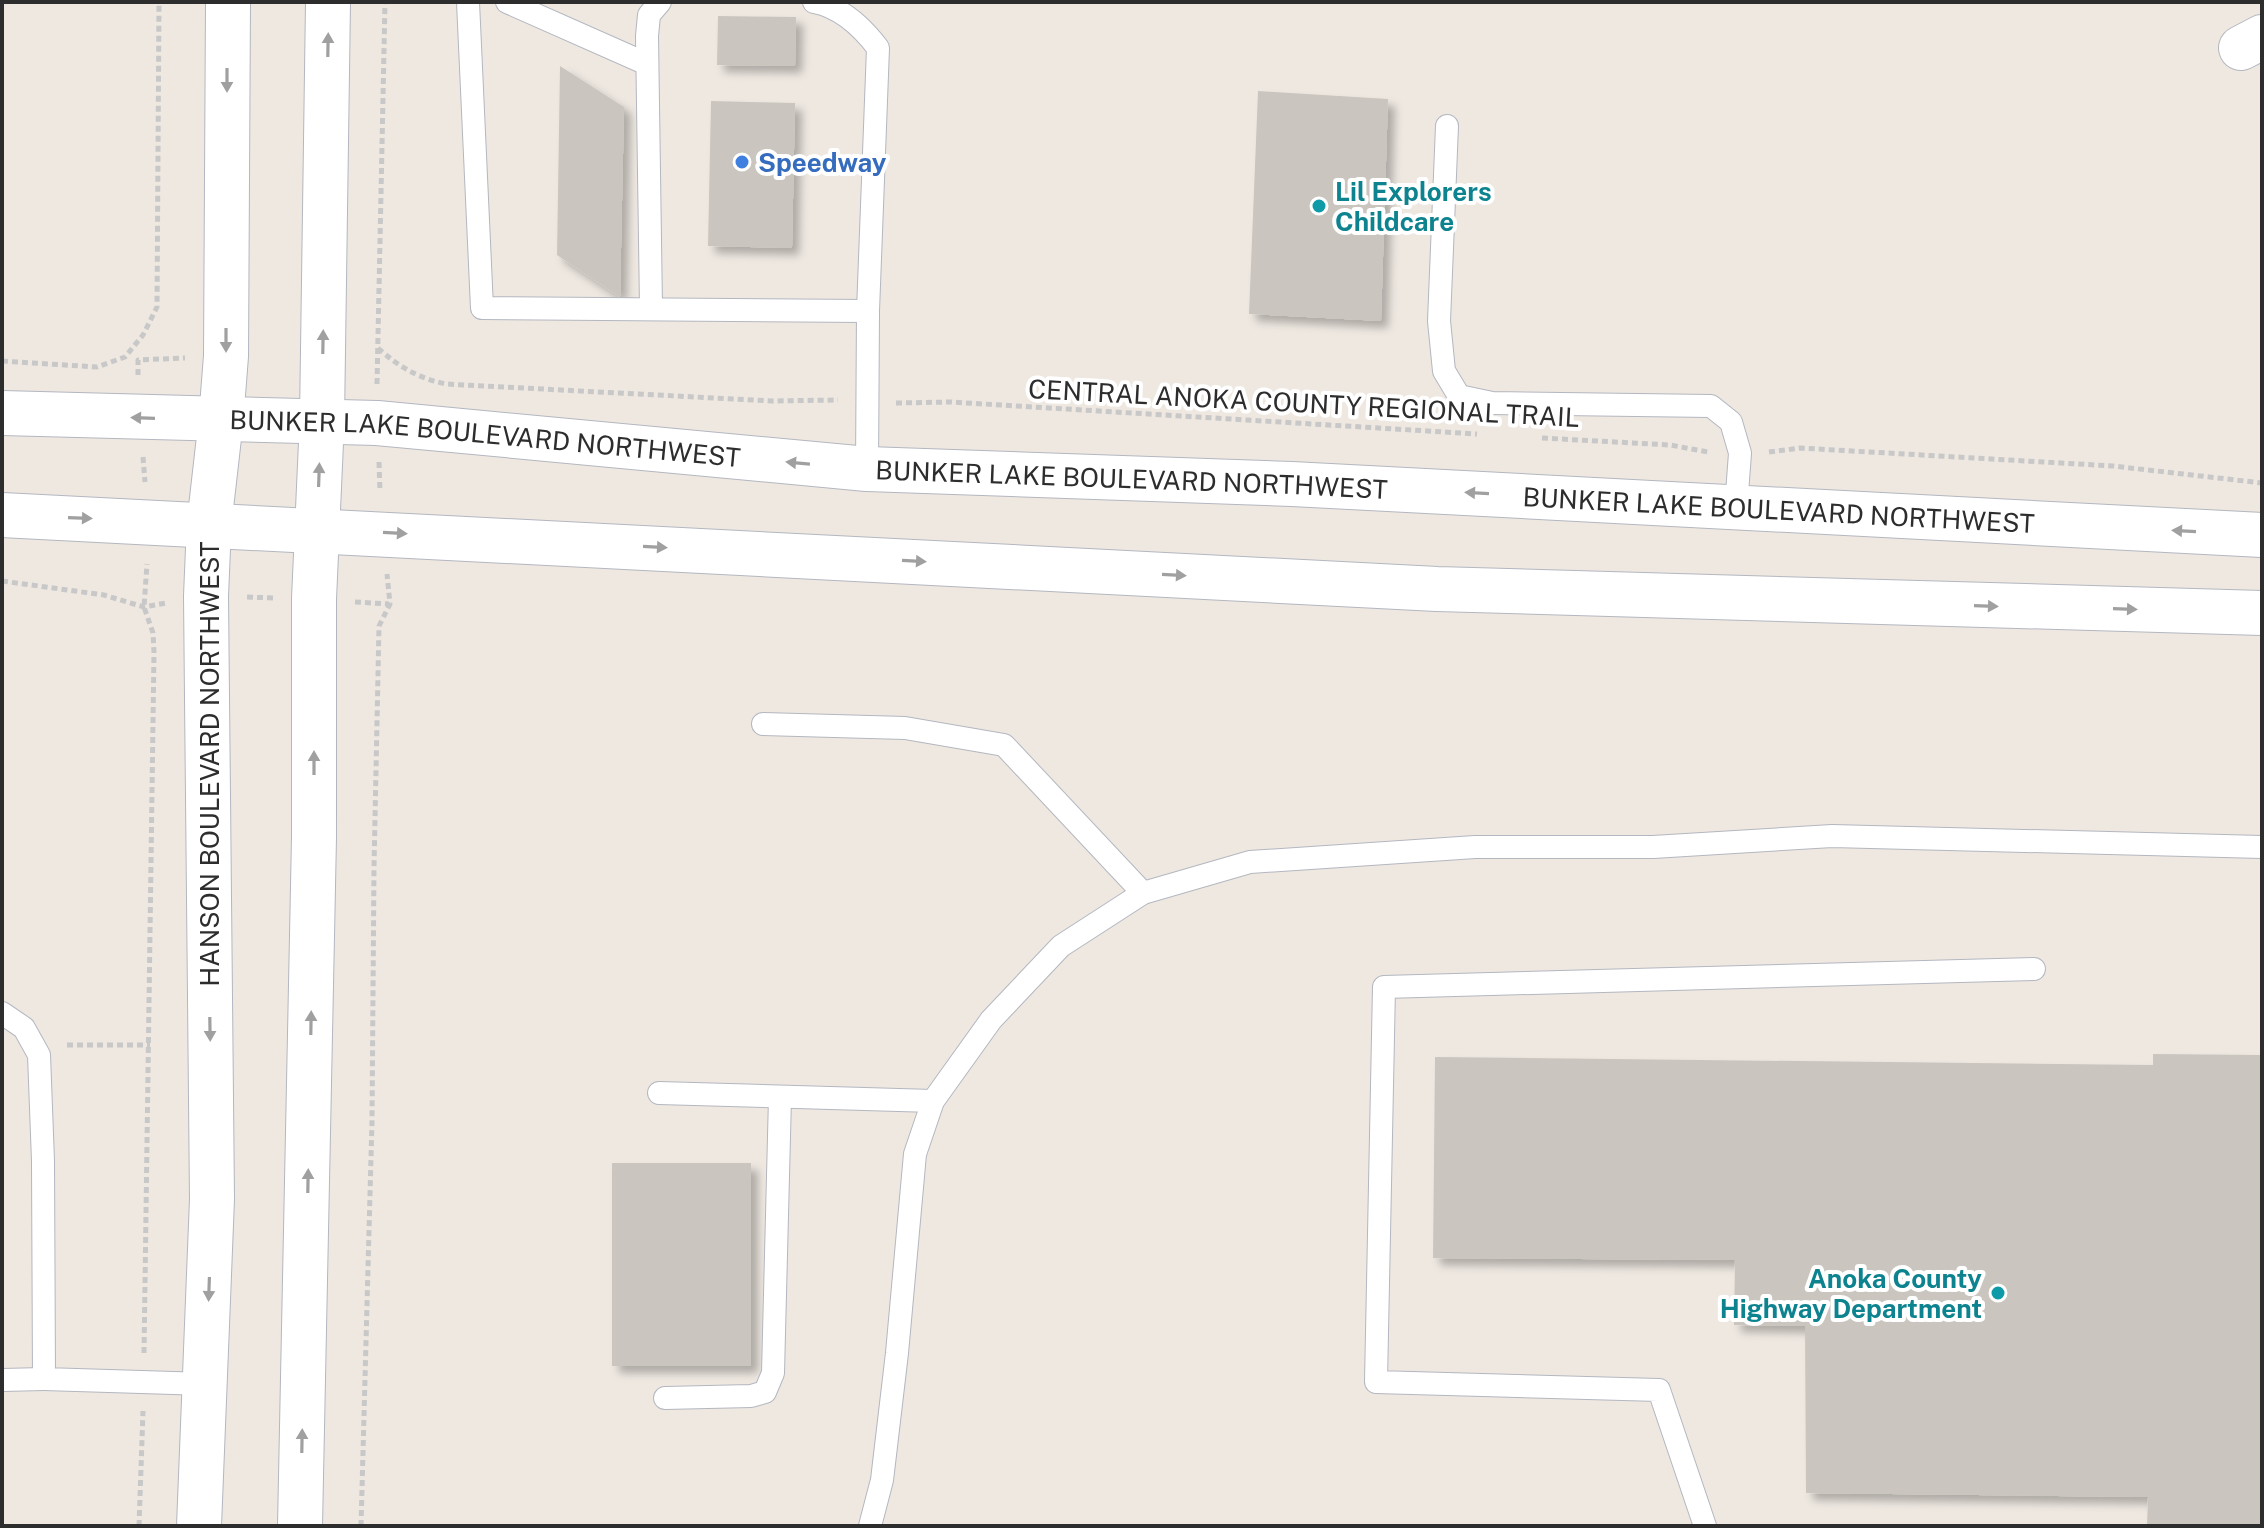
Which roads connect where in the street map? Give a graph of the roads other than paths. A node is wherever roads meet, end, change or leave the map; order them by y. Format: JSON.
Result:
{"nodes":[{"id":1,"x":228,"y":2,"type":"edge"},
{"id":2,"x":328,"y":2,"type":"edge"},
{"id":3,"x":468,"y":2,"type":"edge"},
{"id":4,"x":507,"y":2,"type":"edge"},
{"id":5,"x":660,"y":2,"type":"edge"},
{"id":6,"x":814,"y":2,"type":"edge"},
{"id":7,"x":647,"y":64,"type":"junction"},
{"id":8,"x":1447,"y":126,"type":"dead end"},
{"id":9,"x":651,"y":308,"type":"junction"},
{"id":10,"x":868,"y":311,"type":"junction"},
{"id":11,"x":2,"y":413,"type":"edge"},
{"id":12,"x":221,"y":420,"type":"junction"},
{"id":13,"x":322,"y":420,"type":"junction"},
{"id":14,"x":867,"y":469,"type":"junction"},
{"id":15,"x":1736,"y":507,"type":"junction"},
{"id":16,"x":2,"y":515,"type":"edge"},
{"id":17,"x":209,"y":525,"type":"junction"},
{"id":18,"x":317,"y":529,"type":"junction"},
{"id":19,"x":2262,"y":535,"type":"edge"},
{"id":20,"x":2262,"y":613,"type":"edge"},
{"id":21,"x":763,"y":724,"type":"dead end"},
{"id":22,"x":2262,"y":847,"type":"edge"},
{"id":23,"x":1143,"y":893,"type":"junction"},
{"id":24,"x":2034,"y":969,"type":"dead end"},
{"id":25,"x":2,"y":1013,"type":"edge"},
{"id":26,"x":659,"y":1093,"type":"dead end"},
{"id":27,"x":780,"y":1097,"type":"junction"},
{"id":28,"x":933,"y":1101,"type":"junction"},
{"id":29,"x":44,"y":1379,"type":"junction"},
{"id":30,"x":2,"y":1380,"type":"edge"},
{"id":31,"x":206,"y":1384,"type":"junction"},
{"id":32,"x":665,"y":1398,"type":"dead end"},
{"id":33,"x":199,"y":1526,"type":"edge"},
{"id":34,"x":300,"y":1526,"type":"edge"},
{"id":35,"x":870,"y":1526,"type":"edge"},
{"id":36,"x":1705,"y":1526,"type":"edge"}],
"edges":[{"from":1,"to":12,"type":"main road","name":"HANSON BOULEVARD NORTHWEST","one_way":true},
{"from":13,"to":2,"type":"main road","one_way":true},
{"from":3,"to":9,"type":"lane"},
{"from":4,"to":7,"type":"lane"},
{"from":5,"to":7,"type":"lane"},
{"from":6,"to":10,"type":"lane"},
{"from":7,"to":9,"type":"lane"},
{"from":8,"to":15,"type":"lane"},
{"from":9,"to":10,"type":"lane"},
{"from":10,"to":14,"type":"lane"},
{"from":12,"to":11,"type":"main road","name":"BUNKER LAKE BOULEVARD NORTHWEST","one_way":true},
{"from":12,"to":13,"type":"main road","name":"BUNKER LAKE BOULEVARD NORTHWEST"},
{"from":12,"to":17,"type":"main road","name":"HANSON BOULEVARD NORTHWEST"},
{"from":14,"to":13,"type":"main road","name":"BUNKER LAKE BOULEVARD NORTHWEST","one_way":true},
{"from":18,"to":13,"type":"main road","one_way":true},
{"from":15,"to":14,"type":"main road","name":"BUNKER LAKE BOULEVARD NORTHWEST","one_way":true},
{"from":19,"to":15,"type":"main road","name":"BUNKER LAKE BOULEVARD NORTHWEST","one_way":true},
{"from":16,"to":17,"type":"main road","one_way":true},
{"from":17,"to":18,"type":"main road"},
{"from":17,"to":31,"type":"main road","name":"HANSON BOULEVARD NORTHWEST","one_way":true},
{"from":18,"to":20,"type":"main road","one_way":true},
{"from":34,"to":18,"type":"main road","one_way":true},
{"from":21,"to":23,"type":"lane"},
{"from":22,"to":23,"type":"lane"},
{"from":23,"to":28,"type":"lane"},
{"from":24,"to":36,"type":"lane"},
{"from":25,"to":29,"type":"lane"},
{"from":26,"to":27,"type":"lane"},
{"from":27,"to":28,"type":"lane"},
{"from":27,"to":32,"type":"lane"},
{"from":28,"to":35,"type":"lane"},
{"from":29,"to":30,"type":"lane"},
{"from":29,"to":31,"type":"lane"},
{"from":31,"to":33,"type":"main road","name":"HANSON BOULEVARD NORTHWEST"}]}
